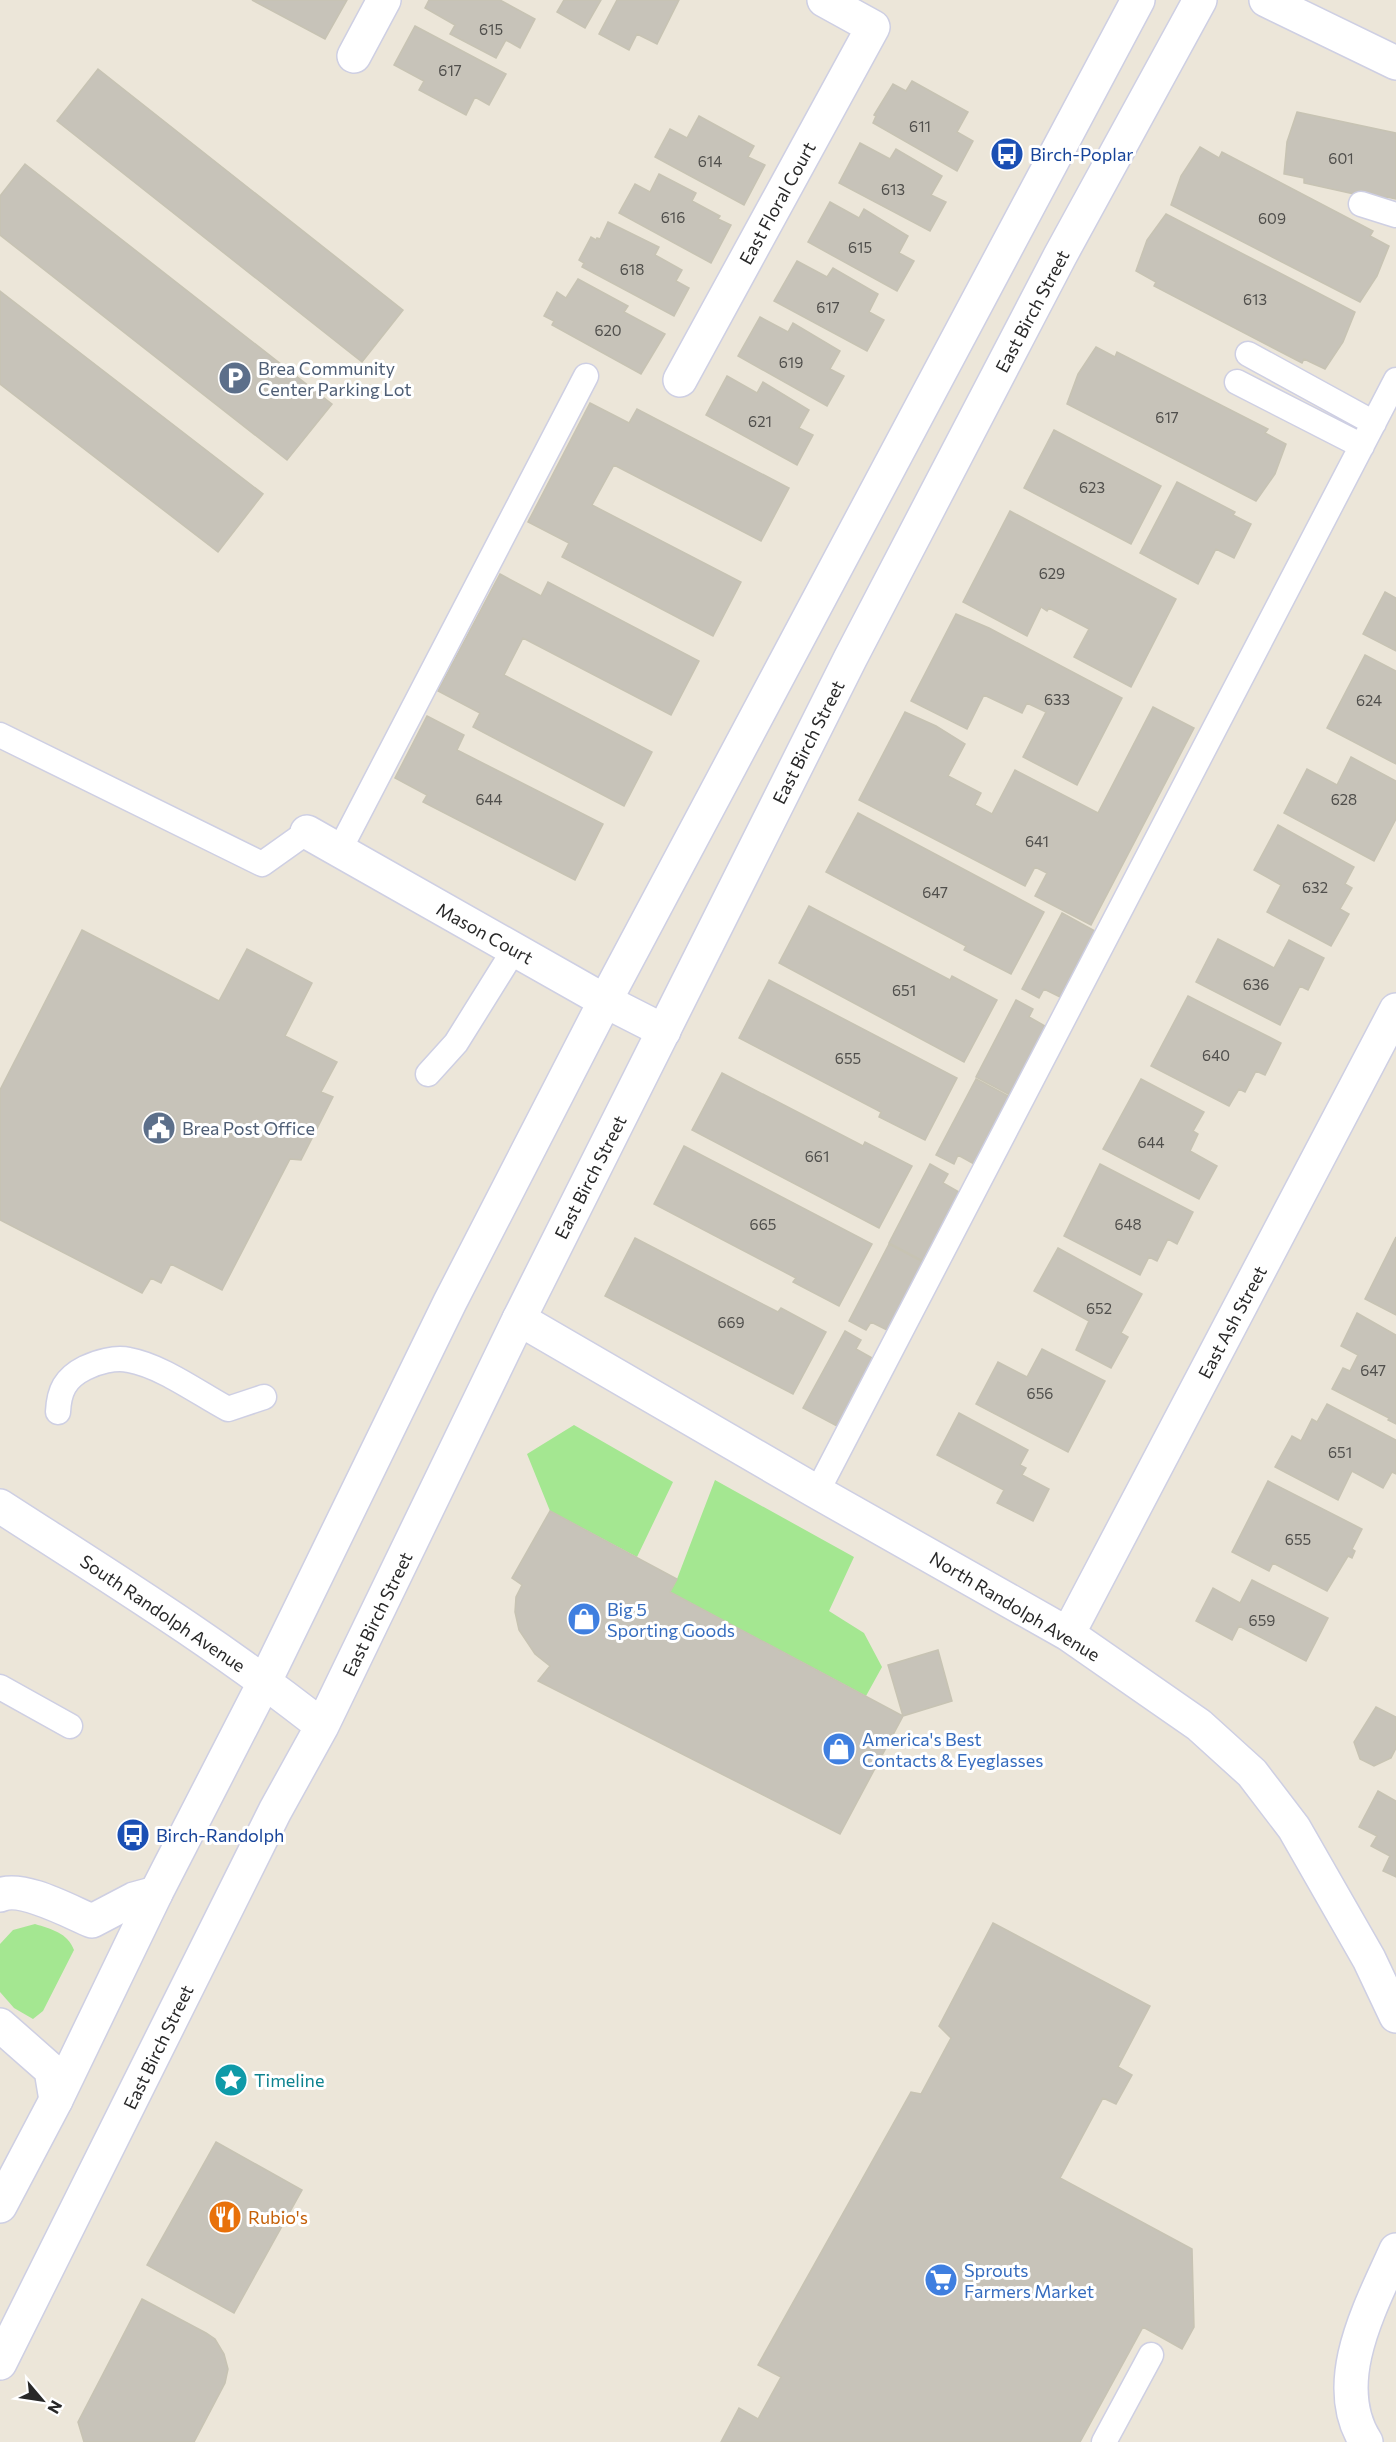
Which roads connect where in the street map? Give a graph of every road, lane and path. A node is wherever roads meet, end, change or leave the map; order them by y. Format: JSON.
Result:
{"nodes":[{"id":1,"x":384,"y":0,"type":"edge"},
{"id":2,"x":824,"y":0,"type":"edge"},
{"id":3,"x":1138,"y":0,"type":"edge"},
{"id":4,"x":1200,"y":0,"type":"edge"},
{"id":5,"x":1266,"y":0,"type":"edge"},
{"id":6,"x":354,"y":56,"type":"dead end"},
{"id":7,"x":1396,"y":63,"type":"edge"},
{"id":8,"x":1360,"y":204,"type":"dead end"},
{"id":9,"x":1396,"y":215,"type":"edge"},
{"id":10,"x":1248,"y":354,"type":"dead end"},
{"id":11,"x":586,"y":376,"type":"dead end"},
{"id":12,"x":680,"y":380,"type":"dead end"},
{"id":13,"x":1396,"y":380,"type":"edge"},
{"id":14,"x":1237,"y":382,"type":"dead end"},
{"id":15,"x":1374,"y":423,"type":"junction"},
{"id":16,"x":1362,"y":446,"type":"junction"},
{"id":17,"x":0,"y":735,"type":"edge"},
{"id":18,"x":307,"y":832,"type":"joint"},
{"id":19,"x":339,"y":851,"type":"junction"},
{"id":20,"x":514,"y":950,"type":"junction"},
{"id":21,"x":605,"y":1001,"type":"junction"},
{"id":22,"x":1396,"y":1010,"type":"edge"},
{"id":23,"x":664,"y":1031,"type":"junction"},
{"id":24,"x":428,"y":1074,"type":"dead end"},
{"id":25,"x":519,"y":1319,"type":"junction"},
{"id":26,"x":264,"y":1397,"type":"dead end"},
{"id":27,"x":58,"y":1412,"type":"dead end"},
{"id":28,"x":818,"y":1492,"type":"junction"},
{"id":29,"x":0,"y":1506,"type":"edge"},
{"id":30,"x":1068,"y":1634,"type":"junction"},
{"id":31,"x":265,"y":1681,"type":"junction"},
{"id":32,"x":0,"y":1687,"type":"edge"},
{"id":33,"x":70,"y":1726,"type":"dead end"},
{"id":34,"x":322,"y":1726,"type":"junction"},
{"id":35,"x":156,"y":1893,"type":"junction"},
{"id":36,"x":0,"y":1896,"type":"edge"},
{"id":37,"x":1396,"y":2016,"type":"edge"},
{"id":38,"x":0,"y":2025,"type":"edge"},
{"id":39,"x":56,"y":2100,"type":"junction"},
{"id":40,"x":0,"y":2206,"type":"edge"},
{"id":41,"x":1396,"y":2250,"type":"edge"},
{"id":42,"x":1151,"y":2355,"type":"dead end"},
{"id":43,"x":0,"y":2363,"type":"edge"},
{"id":44,"x":1104,"y":2442,"type":"edge"},
{"id":45,"x":1366,"y":2442,"type":"edge"}],
"edges":[{"from":1,"to":6,"type":"street"},
{"from":2,"to":12,"type":"street","name":"East Floral Court"},
{"from":3,"to":21,"type":"street"},
{"from":4,"to":23,"type":"street","name":"East Birch Street"},
{"from":5,"to":7,"type":"street"},
{"from":8,"to":9,"type":"lane"},
{"from":10,"to":15,"type":"lane"},
{"from":11,"to":19,"type":"lane"},
{"from":13,"to":15,"type":"lane"},
{"from":14,"to":16,"type":"lane"},
{"from":15,"to":16,"type":"lane"},
{"from":16,"to":28,"type":"lane"},
{"from":17,"to":18,"type":"lane"},
{"from":18,"to":19,"type":"street","name":"Mason Court"},
{"from":19,"to":20,"type":"street","name":"Mason Court"},
{"from":20,"to":21,"type":"street","name":"Mason Court"},
{"from":20,"to":24,"type":"lane"},
{"from":21,"to":23,"type":"street","name":"Mason Court"},
{"from":21,"to":31,"type":"street"},
{"from":22,"to":30,"type":"street","name":"East Ash Street"},
{"from":23,"to":25,"type":"street","name":"East Birch Street"},
{"from":25,"to":28,"type":"street","name":"North Randolph Avenue"},
{"from":25,"to":34,"type":"street","name":"East Birch Street"},
{"from":26,"to":27,"type":"lane"},
{"from":28,"to":30,"type":"street","name":"North Randolph Avenue"},
{"from":29,"to":31,"type":"street","name":"South Randolph Avenue"},
{"from":30,"to":37,"type":"street","name":"North Randolph Avenue"},
{"from":31,"to":34,"type":"street","name":"South Randolph Avenue"},
{"from":31,"to":35,"type":"street"},
{"from":32,"to":33,"type":"lane"},
{"from":34,"to":43,"type":"street","name":"East Birch Street"},
{"from":35,"to":36,"type":"street"},
{"from":35,"to":39,"type":"street"},
{"from":38,"to":39,"type":"street"},
{"from":39,"to":40,"type":"street"},
{"from":41,"to":45,"type":"street"},
{"from":42,"to":44,"type":"lane"}]}
